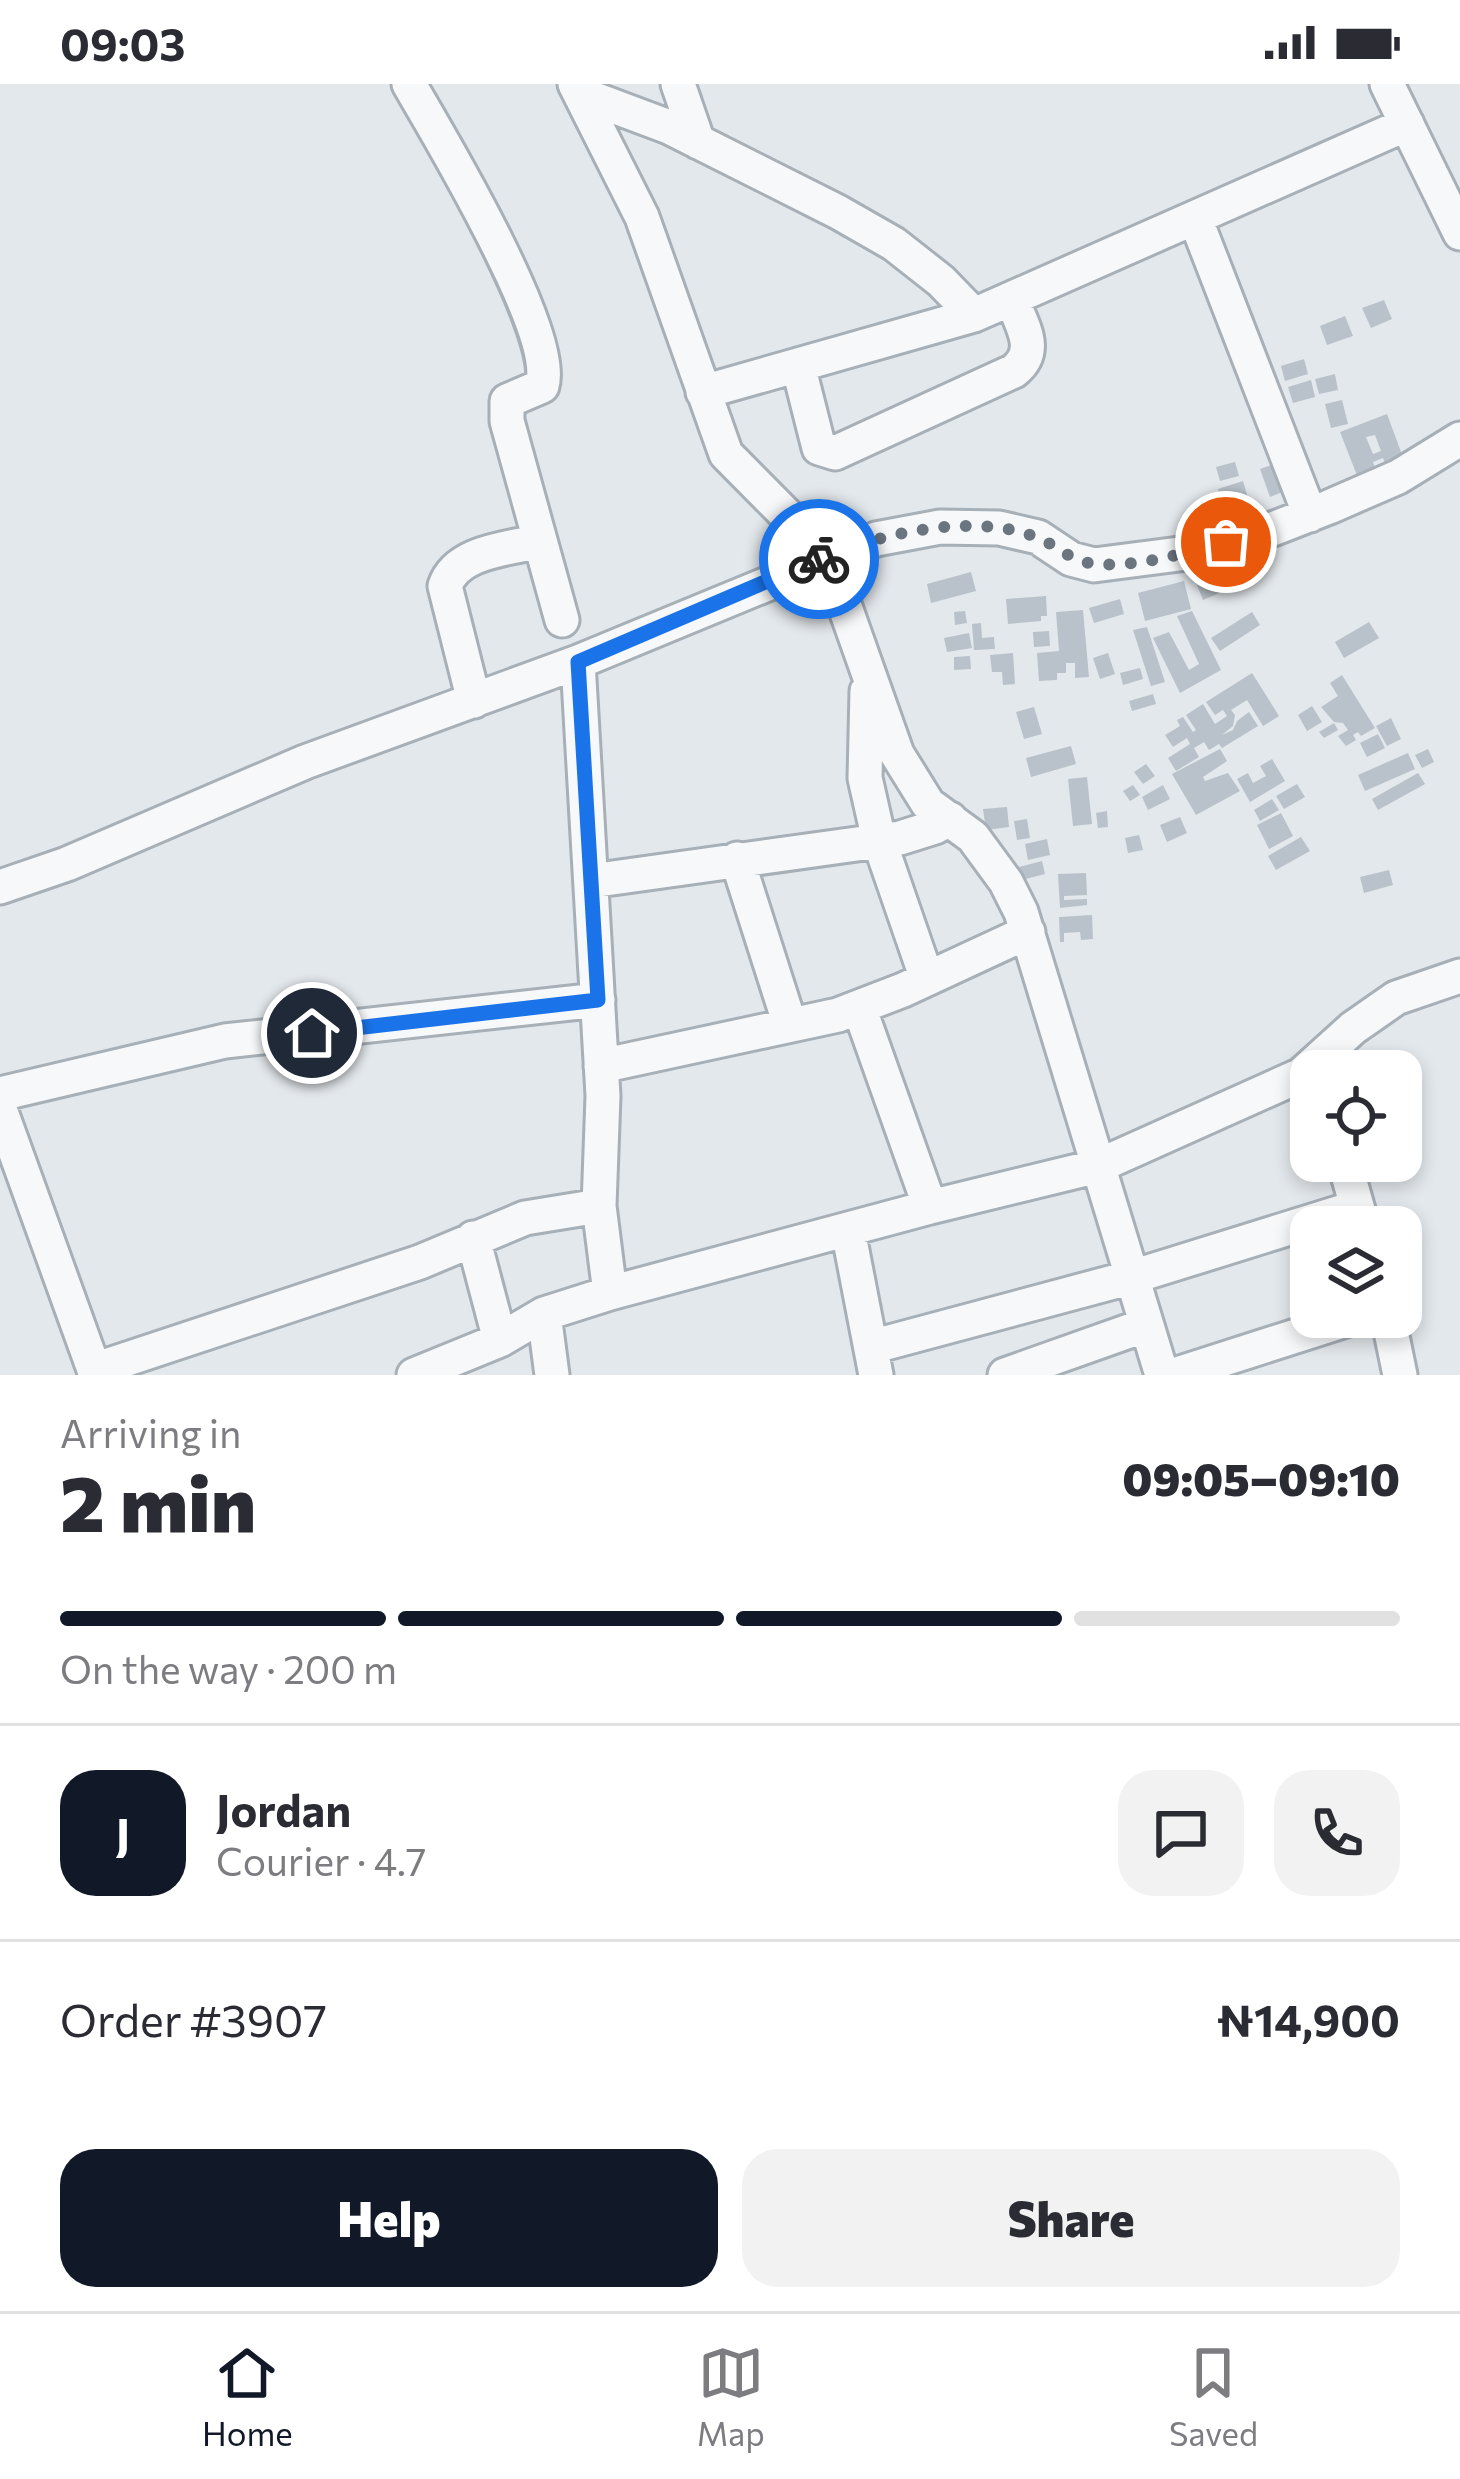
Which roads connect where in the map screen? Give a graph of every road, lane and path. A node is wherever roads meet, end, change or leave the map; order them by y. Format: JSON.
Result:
{"nodes":[{"id":1,"x":410,"y":84,"type":"edge"},
{"id":2,"x":678,"y":84,"type":"edge"},
{"id":3,"x":1387,"y":84,"type":"edge"},
{"id":4,"x":578,"y":89,"type":"edge"},
{"id":5,"x":1407,"y":124,"type":"junction"},
{"id":6,"x":698,"y":142,"type":"junction"},
{"id":7,"x":1195,"y":218,"type":"junction"},
{"id":8,"x":1460,"y":233,"type":"edge"},
{"id":9,"x":1012,"y":299,"type":"junction"},
{"id":10,"x":974,"y":315,"type":"junction"},
{"id":11,"x":798,"y":365,"type":"junction"},
{"id":12,"x":704,"y":392,"type":"junction"},
{"id":13,"x":1460,"y":439,"type":"edge"},
{"id":14,"x":1310,"y":515,"type":"junction"},
{"id":15,"x":540,"y":541,"type":"junction"},
{"id":16,"x":826,"y":556,"type":"junction"},
{"id":17,"x":562,"y":620,"type":"dead end"},
{"id":18,"x":578,"y":662,"type":"junction"},
{"id":19,"x":868,"y":677,"type":"junction"},
{"id":20,"x":474,"y":701,"type":"junction"},
{"id":21,"x":950,"y":819,"type":"junction"},
{"id":22,"x":879,"y":840,"type":"junction"},
{"id":23,"x":737,"y":859,"type":"junction"},
{"id":24,"x":591,"y":880,"type":"junction"},
{"id":25,"x":0,"y":887,"type":"edge"},
{"id":26,"x":1028,"y":932,"type":"junction"},
{"id":27,"x":1460,"y":976,"type":"edge"},
{"id":28,"x":927,"y":979,"type":"junction"},
{"id":29,"x":598,"y":1000,"type":"junction"},
{"id":30,"x":859,"y":1007,"type":"junction"},
{"id":31,"x":790,"y":1025,"type":"junction"},
{"id":32,"x":1335,"y":1050,"type":"edge"},
{"id":33,"x":601,"y":1066,"type":"junction"},
{"id":34,"x":1290,"y":1090,"type":"edge"},
{"id":35,"x":0,"y":1094,"type":"edge"},
{"id":36,"x":0,"y":1109,"type":"edge"},
{"id":37,"x":1098,"y":1166,"type":"junction"},
{"id":38,"x":598,"y":1205,"type":"junction"},
{"id":39,"x":931,"y":1207,"type":"junction"},
{"id":40,"x":848,"y":1230,"type":"junction"},
{"id":41,"x":1290,"y":1235,"type":"edge"},
{"id":42,"x":472,"y":1238,"type":"junction"},
{"id":43,"x":1132,"y":1277,"type":"junction"},
{"id":44,"x":610,"y":1293,"type":"junction"},
{"id":45,"x":544,"y":1315,"type":"junction"},
{"id":46,"x":1145,"y":1325,"type":"junction"},
{"id":47,"x":1290,"y":1338,"type":"edge"},
{"id":48,"x":1392,"y":1338,"type":"edge"},
{"id":49,"x":500,"y":1340,"type":"junction"},
{"id":50,"x":874,"y":1361,"type":"edge"},
{"id":51,"x":95,"y":1372,"type":"edge"},
{"id":52,"x":414,"y":1375,"type":"edge"},
{"id":53,"x":552,"y":1375,"type":"edge"},
{"id":54,"x":1005,"y":1375,"type":"edge"},
{"id":55,"x":1162,"y":1375,"type":"edge"},
{"id":56,"x":1174,"y":1375,"type":"edge"},
{"id":57,"x":1400,"y":1375,"type":"edge"}],
"edges":[{"from":1,"to":15,"type":"street"},
{"from":2,"to":6,"type":"street"},
{"from":3,"to":5,"type":"street"},
{"from":4,"to":6,"type":"street"},
{"from":4,"to":12,"type":"street"},
{"from":5,"to":7,"type":"street"},
{"from":5,"to":8,"type":"street"},
{"from":6,"to":10,"type":"street"},
{"from":7,"to":9,"type":"street"},
{"from":7,"to":14,"type":"street"},
{"from":9,"to":10,"type":"street"},
{"from":9,"to":11,"type":"street"},
{"from":10,"to":11,"type":"street"},
{"from":11,"to":12,"type":"street"},
{"from":12,"to":16,"type":"street"},
{"from":13,"to":14,"type":"street"},
{"from":14,"to":16,"type":"street"},
{"from":15,"to":17,"type":"street"},
{"from":15,"to":20,"type":"street"},
{"from":16,"to":18,"type":"street"},
{"from":16,"to":19,"type":"street"},
{"from":18,"to":20,"type":"street"},
{"from":18,"to":24,"type":"street"},
{"from":19,"to":21,"type":"street"},
{"from":19,"to":22,"type":"street"},
{"from":20,"to":25,"type":"street"},
{"from":21,"to":22,"type":"street"},
{"from":21,"to":26,"type":"street"},
{"from":22,"to":23,"type":"street"},
{"from":22,"to":28,"type":"street"},
{"from":23,"to":24,"type":"street"},
{"from":23,"to":31,"type":"street"},
{"from":24,"to":29,"type":"street"},
{"from":26,"to":28,"type":"street"},
{"from":26,"to":37,"type":"street"},
{"from":27,"to":32,"type":"street"},
{"from":28,"to":30,"type":"street"},
{"from":29,"to":33,"type":"street"},
{"from":29,"to":35,"type":"street"},
{"from":30,"to":31,"type":"street"},
{"from":30,"to":39,"type":"street"},
{"from":31,"to":33,"type":"street"},
{"from":33,"to":38,"type":"street"},
{"from":34,"to":37,"type":"street"},
{"from":36,"to":51,"type":"street"},
{"from":37,"to":39,"type":"street"},
{"from":37,"to":43,"type":"street"},
{"from":38,"to":42,"type":"street"},
{"from":38,"to":44,"type":"street"},
{"from":39,"to":40,"type":"street"},
{"from":40,"to":44,"type":"street"},
{"from":40,"to":50,"type":"street"},
{"from":41,"to":43,"type":"street"},
{"from":42,"to":49,"type":"street"},
{"from":42,"to":51,"type":"street"},
{"from":43,"to":46,"type":"street"},
{"from":43,"to":50,"type":"street"},
{"from":44,"to":45,"type":"street"},
{"from":45,"to":49,"type":"street"},
{"from":45,"to":53,"type":"street"},
{"from":46,"to":54,"type":"street"},
{"from":46,"to":55,"type":"street"},
{"from":47,"to":56,"type":"street"},
{"from":48,"to":57,"type":"street"},
{"from":49,"to":52,"type":"street"}]}
